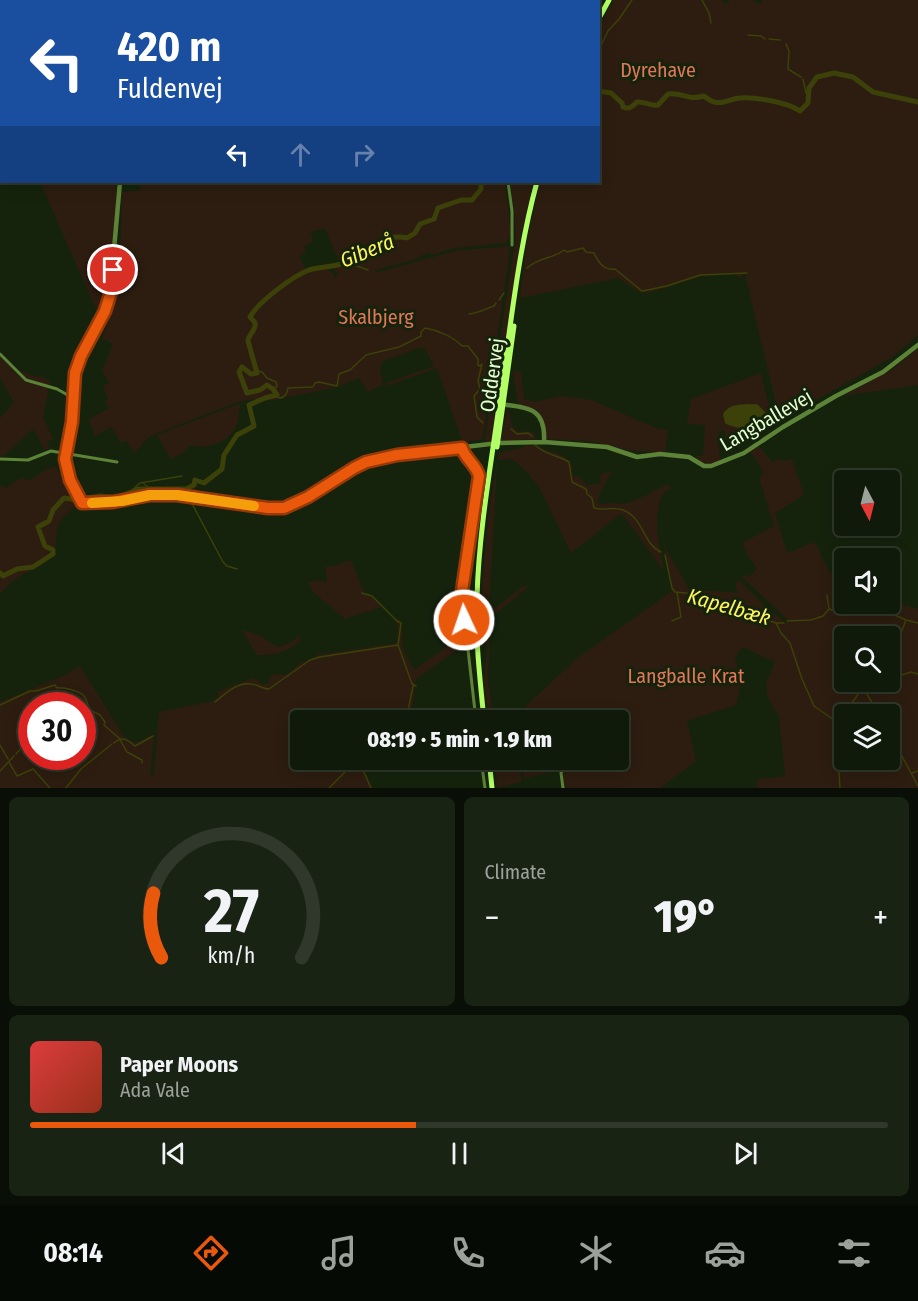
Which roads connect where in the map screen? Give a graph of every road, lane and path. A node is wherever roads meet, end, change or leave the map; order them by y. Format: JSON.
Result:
{"nodes":[{"id":1,"x":609,"y":0,"type":"edge"},
{"id":2,"x":600,"y":16,"type":"edge"},
{"id":3,"x":120,"y":183,"type":"edge"},
{"id":4,"x":508,"y":183,"type":"edge"},
{"id":5,"x":537,"y":183,"type":"edge"},
{"id":6,"x":512,"y":244,"type":"dead end"},
{"id":7,"x":918,"y":345,"type":"edge"},
{"id":8,"x":0,"y":354,"type":"edge"},
{"id":9,"x":73,"y":398,"type":"junction"},
{"id":10,"x":502,"y":404,"type":"junction"},
{"id":11,"x":544,"y":442,"type":"junction"},
{"id":12,"x":501,"y":443,"type":"dead end"},
{"id":13,"x":490,"y":444,"type":"dead end"},
{"id":14,"x":462,"y":448,"type":"junction"},
{"id":15,"x":65,"y":454,"type":"junction"},
{"id":16,"x":0,"y":459,"type":"edge"},
{"id":17,"x":117,"y":462,"type":"dead end"},
{"id":18,"x":475,"y":710,"type":"edge"},
{"id":19,"x":483,"y":710,"type":"edge"},
{"id":20,"x":483,"y":770,"type":"edge"},
{"id":21,"x":490,"y":770,"type":"edge"},
{"id":22,"x":562,"y":770,"type":"edge"},
{"id":23,"x":485,"y":788,"type":"edge"},
{"id":24,"x":492,"y":788,"type":"edge"},
{"id":25,"x":563,"y":788,"type":"edge"}],
"edges":[{"from":1,"to":2,"type":"main road"},
{"from":3,"to":9,"type":"street"},
{"from":4,"to":6,"type":"street"},
{"from":5,"to":10,"type":"main road","name":"Oddervej"},
{"from":7,"to":11,"type":"street","name":"Langballevej"},
{"from":8,"to":9,"type":"street"},
{"from":9,"to":15,"type":"street"},
{"from":10,"to":11,"type":"street"},
{"from":10,"to":19,"type":"main road","name":"Oddervej"},
{"from":11,"to":12,"type":"street"},
{"from":13,"to":14,"type":"street"},
{"from":14,"to":15,"type":"street"},
{"from":14,"to":18,"type":"street"},
{"from":15,"to":16,"type":"street"},
{"from":15,"to":17,"type":"street"},
{"from":20,"to":23,"type":"street"},
{"from":21,"to":24,"type":"main road"},
{"from":22,"to":25,"type":"street"}]}
